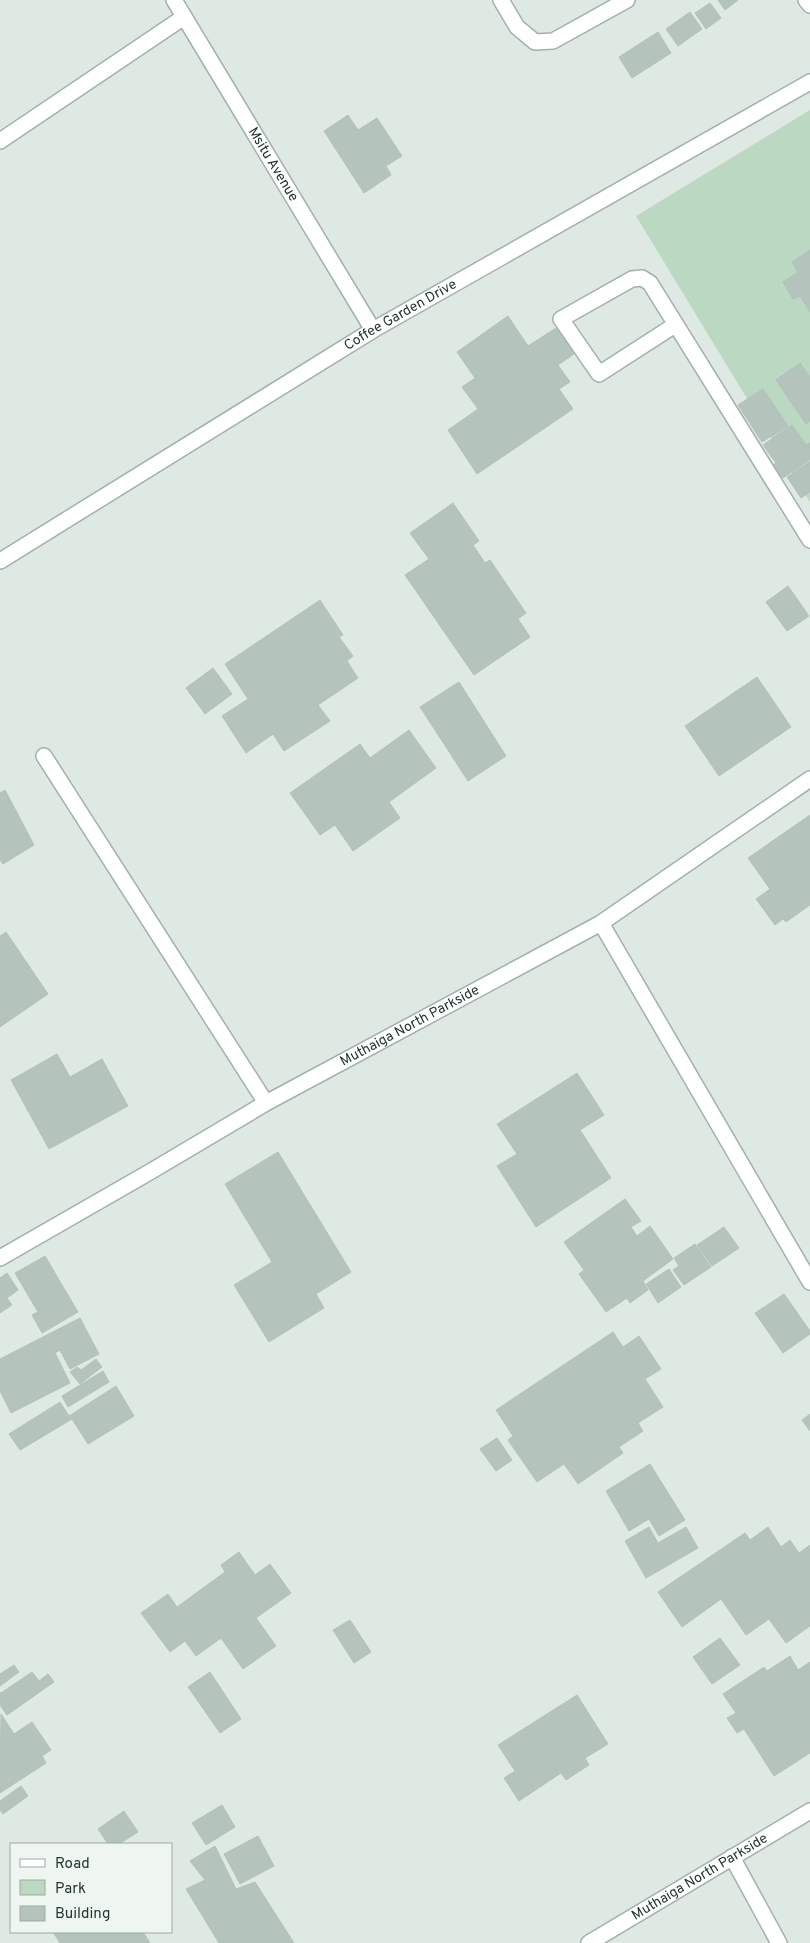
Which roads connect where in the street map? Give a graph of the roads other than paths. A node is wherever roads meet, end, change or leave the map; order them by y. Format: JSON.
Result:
{"nodes":[{"id":1,"x":174,"y":0,"type":"edge"},
{"id":2,"x":501,"y":0,"type":"edge"},
{"id":3,"x":627,"y":0,"type":"edge"},
{"id":4,"x":806,"y":0,"type":"edge"},
{"id":5,"x":810,"y":6,"type":"edge"},
{"id":6,"x":184,"y":17,"type":"junction"},
{"id":7,"x":810,"y":82,"type":"edge"},
{"id":8,"x":0,"y":141,"type":"edge"},
{"id":9,"x":675,"y":325,"type":"junction"},
{"id":10,"x":373,"y":330,"type":"junction"},
{"id":11,"x":810,"y":540,"type":"edge"},
{"id":12,"x":0,"y":561,"type":"edge"},
{"id":13,"x":44,"y":756,"type":"dead end"},
{"id":14,"x":810,"y":779,"type":"edge"},
{"id":15,"x":601,"y":923,"type":"junction"},
{"id":16,"x":266,"y":1103,"type":"junction"},
{"id":17,"x":0,"y":1258,"type":"edge"},
{"id":18,"x":810,"y":1282,"type":"edge"},
{"id":19,"x":810,"y":1811,"type":"edge"},
{"id":20,"x":732,"y":1857,"type":"junction"},
{"id":21,"x":589,"y":1943,"type":"edge"},
{"id":22,"x":779,"y":1943,"type":"edge"}],
"edges":[{"from":1,"to":6,"type":"street","name":"Msitu Avenue"},
{"from":2,"to":3,"type":"street"},
{"from":4,"to":5,"type":"street"},
{"from":6,"to":8,"type":"street"},
{"from":6,"to":10,"type":"street","name":"Msitu Avenue"},
{"from":7,"to":10,"type":"street","name":"Coffee Garden Drive"},
{"from":9,"to":9,"type":"street"},
{"from":9,"to":11,"type":"street"},
{"from":10,"to":12,"type":"street","name":"Coffee Garden Drive"},
{"from":13,"to":16,"type":"street"},
{"from":14,"to":15,"type":"street","name":"Muthaiga North Parkside"},
{"from":15,"to":16,"type":"street","name":"Muthaiga North Parkside"},
{"from":15,"to":18,"type":"street"},
{"from":16,"to":17,"type":"street","name":"Muthaiga North Parkside"},
{"from":19,"to":20,"type":"street","name":"Muthaiga North Parkside"},
{"from":20,"to":21,"type":"street","name":"Muthaiga North Parkside"},
{"from":20,"to":22,"type":"street"}]}
